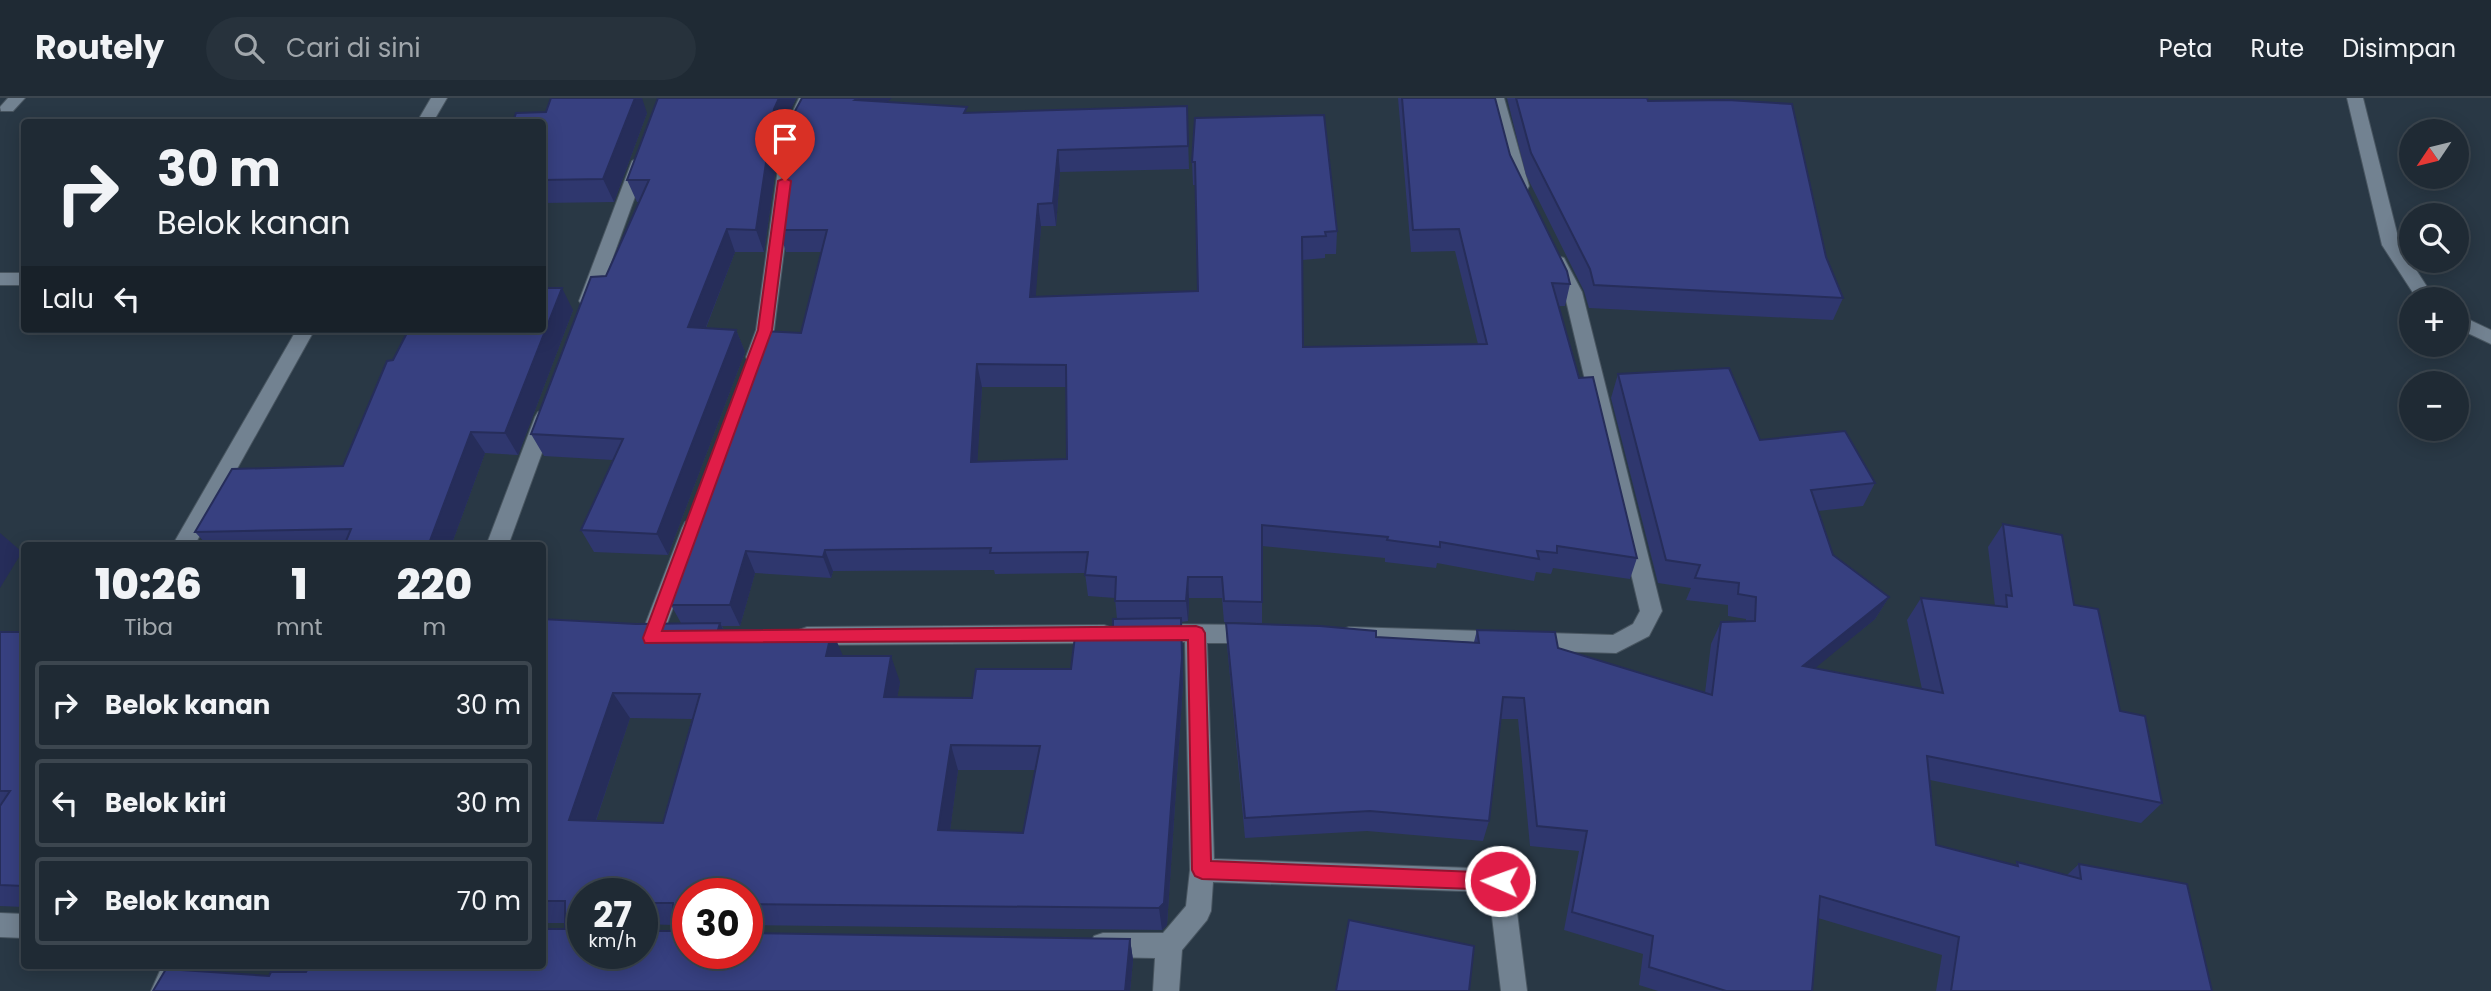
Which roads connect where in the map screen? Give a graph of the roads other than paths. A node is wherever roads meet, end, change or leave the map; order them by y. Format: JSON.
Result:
{"nodes":[{"id":1,"x":439,"y":98,"type":"edge"},
{"id":2,"x":808,"y":98,"type":"edge"},
{"id":3,"x":1496,"y":98,"type":"edge"},
{"id":4,"x":2355,"y":98,"type":"edge"},
{"id":5,"x":427,"y":119,"type":"edge"},
{"id":6,"x":645,"y":149,"type":"edge"},
{"id":7,"x":1527,"y":199,"type":"edge"},
{"id":8,"x":1550,"y":246,"type":"edge"},
{"id":9,"x":0,"y":279,"type":"edge"},
{"id":10,"x":21,"y":279,"type":"edge"},
{"id":11,"x":2418,"y":287,"type":"edge"},
{"id":12,"x":583,"y":316,"type":"edge"},
{"id":13,"x":2469,"y":326,"type":"edge"},
{"id":14,"x":304,"y":333,"type":"edge"},
{"id":15,"x":2491,"y":338,"type":"edge"},
{"id":16,"x":746,"y":381,"type":"edge"},
{"id":17,"x":550,"y":405,"type":"edge"},
{"id":18,"x":699,"y":509,"type":"edge"},
{"id":19,"x":185,"y":542,"type":"edge"},
{"id":20,"x":499,"y":542,"type":"edge"},
{"id":21,"x":1196,"y":633,"type":"junction"},
{"id":22,"x":1279,"y":634,"type":"edge"},
{"id":23,"x":1335,"y":635,"type":"edge"},
{"id":24,"x":791,"y":636,"type":"edge"},
{"id":25,"x":624,"y":637,"type":"edge"},
{"id":26,"x":651,"y":638,"type":"junction"},
{"id":27,"x":679,"y":638,"type":"edge"},
{"id":28,"x":1202,"y":870,"type":"junction"},
{"id":29,"x":0,"y":925,"type":"edge"},
{"id":30,"x":21,"y":926,"type":"edge"},
{"id":31,"x":1074,"y":945,"type":"edge"},
{"id":32,"x":1169,"y":946,"type":"junction"},
{"id":33,"x":175,"y":969,"type":"edge"},
{"id":34,"x":164,"y":991,"type":"edge"},
{"id":35,"x":1166,"y":991,"type":"edge"},
{"id":36,"x":1514,"y":991,"type":"edge"}],
"edges":[{"from":1,"to":5,"type":"street"},
{"from":2,"to":16,"type":"street"},
{"from":3,"to":7,"type":"street"},
{"from":4,"to":11,"type":"street"},
{"from":6,"to":12,"type":"street"},
{"from":8,"to":23,"type":"street"},
{"from":9,"to":10,"type":"street"},
{"from":13,"to":15,"type":"street"},
{"from":14,"to":19,"type":"street"},
{"from":17,"to":20,"type":"street"},
{"from":18,"to":26,"type":"street"},
{"from":21,"to":22,"type":"street"},
{"from":21,"to":24,"type":"street"},
{"from":21,"to":28,"type":"street"},
{"from":25,"to":26,"type":"street"},
{"from":26,"to":27,"type":"street"},
{"from":28,"to":32,"type":"street"},
{"from":28,"to":36,"type":"street"},
{"from":29,"to":30,"type":"street"},
{"from":31,"to":32,"type":"street"},
{"from":32,"to":35,"type":"street"},
{"from":33,"to":34,"type":"street"}]}
